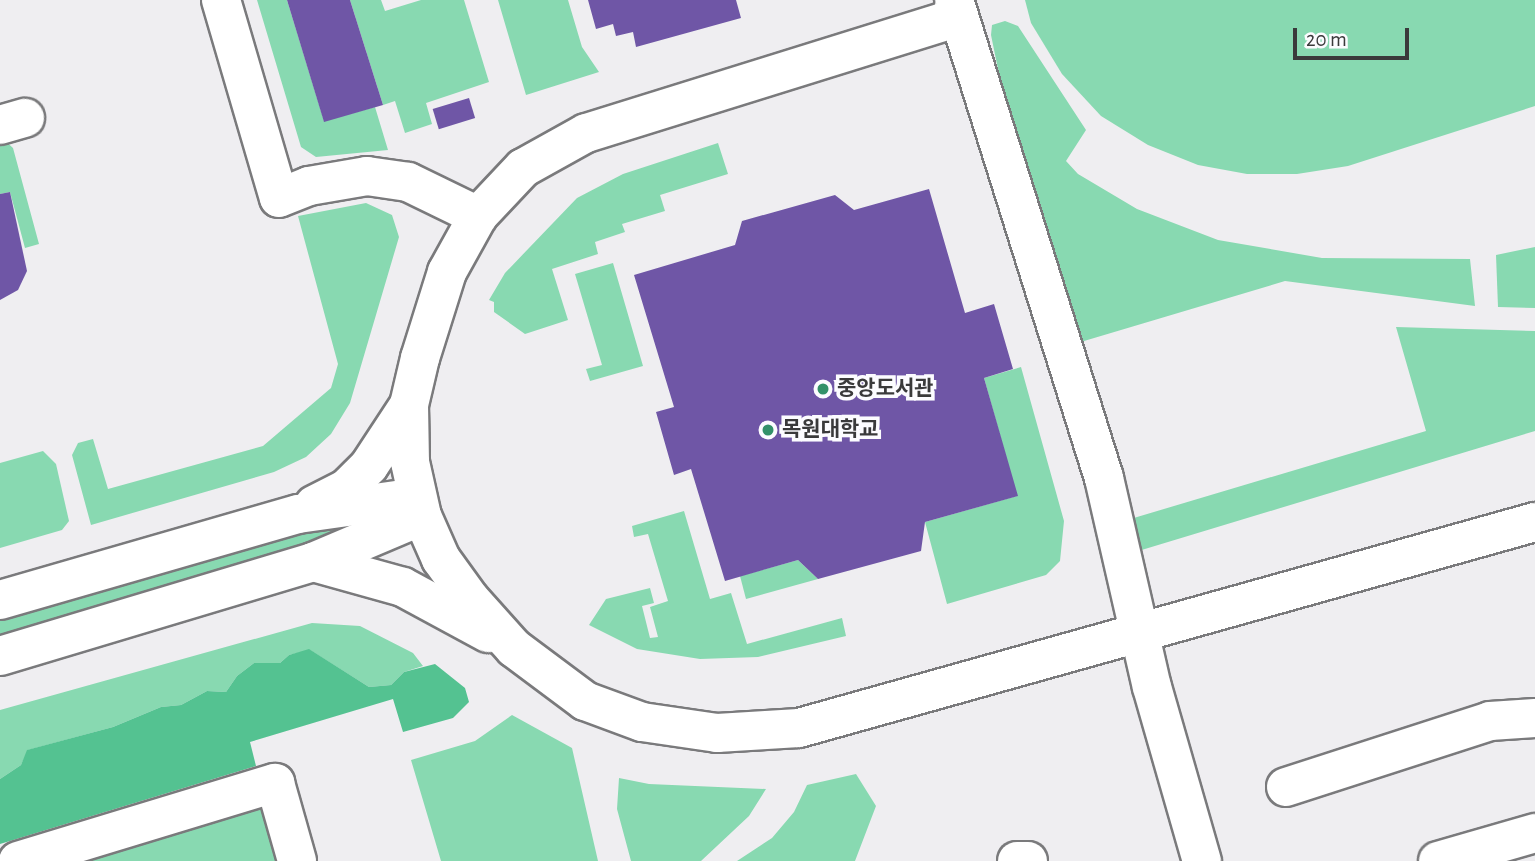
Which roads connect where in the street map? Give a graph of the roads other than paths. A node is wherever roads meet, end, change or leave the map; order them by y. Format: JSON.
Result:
{"nodes":[{"id":1,"x":220,"y":0,"type":"edge"},
{"id":2,"x":957,"y":9,"type":"edge"},
{"id":3,"x":478,"y":216,"type":"junction"},
{"id":4,"x":409,"y":405,"type":"junction"},
{"id":5,"x":420,"y":507,"type":"junction"},
{"id":6,"x":298,"y":514,"type":"junction"},
{"id":7,"x":1535,"y":522,"type":"edge"},
{"id":8,"x":313,"y":562,"type":"junction"},
{"id":9,"x":0,"y":600,"type":"edge"},
{"id":10,"x":1139,"y":635,"type":"junction"},
{"id":11,"x":514,"y":648,"type":"junction"},
{"id":12,"x":0,"y":656,"type":"edge"},
{"id":13,"x":1535,"y":718,"type":"edge"},
{"id":14,"x":1286,"y":787,"type":"dead end"},
{"id":15,"x":1535,"y":833,"type":"edge"},
{"id":16,"x":18,"y":861,"type":"edge"},
{"id":17,"x":297,"y":861,"type":"edge"},
{"id":18,"x":1017,"y":861,"type":"edge"},
{"id":19,"x":1028,"y":861,"type":"edge"},
{"id":20,"x":1202,"y":861,"type":"edge"},
{"id":21,"x":1438,"y":861,"type":"edge"}],
"edges":[{"from":1,"to":3,"type":"lane"},
{"from":2,"to":3,"type":"lane"},
{"from":2,"to":10,"type":"lane"},
{"from":3,"to":4,"type":"lane"},
{"from":4,"to":5,"type":"lane"},
{"from":4,"to":6,"type":"lane"},
{"from":5,"to":6,"type":"lane"},
{"from":5,"to":8,"type":"lane"},
{"from":5,"to":11,"type":"lane"},
{"from":6,"to":9,"type":"lane"},
{"from":7,"to":10,"type":"lane"},
{"from":8,"to":11,"type":"lane"},
{"from":8,"to":12,"type":"lane"},
{"from":10,"to":11,"type":"lane"},
{"from":10,"to":20,"type":"lane"},
{"from":13,"to":14,"type":"lane"},
{"from":15,"to":21,"type":"lane"},
{"from":16,"to":17,"type":"lane"},
{"from":18,"to":19,"type":"lane"}]}
